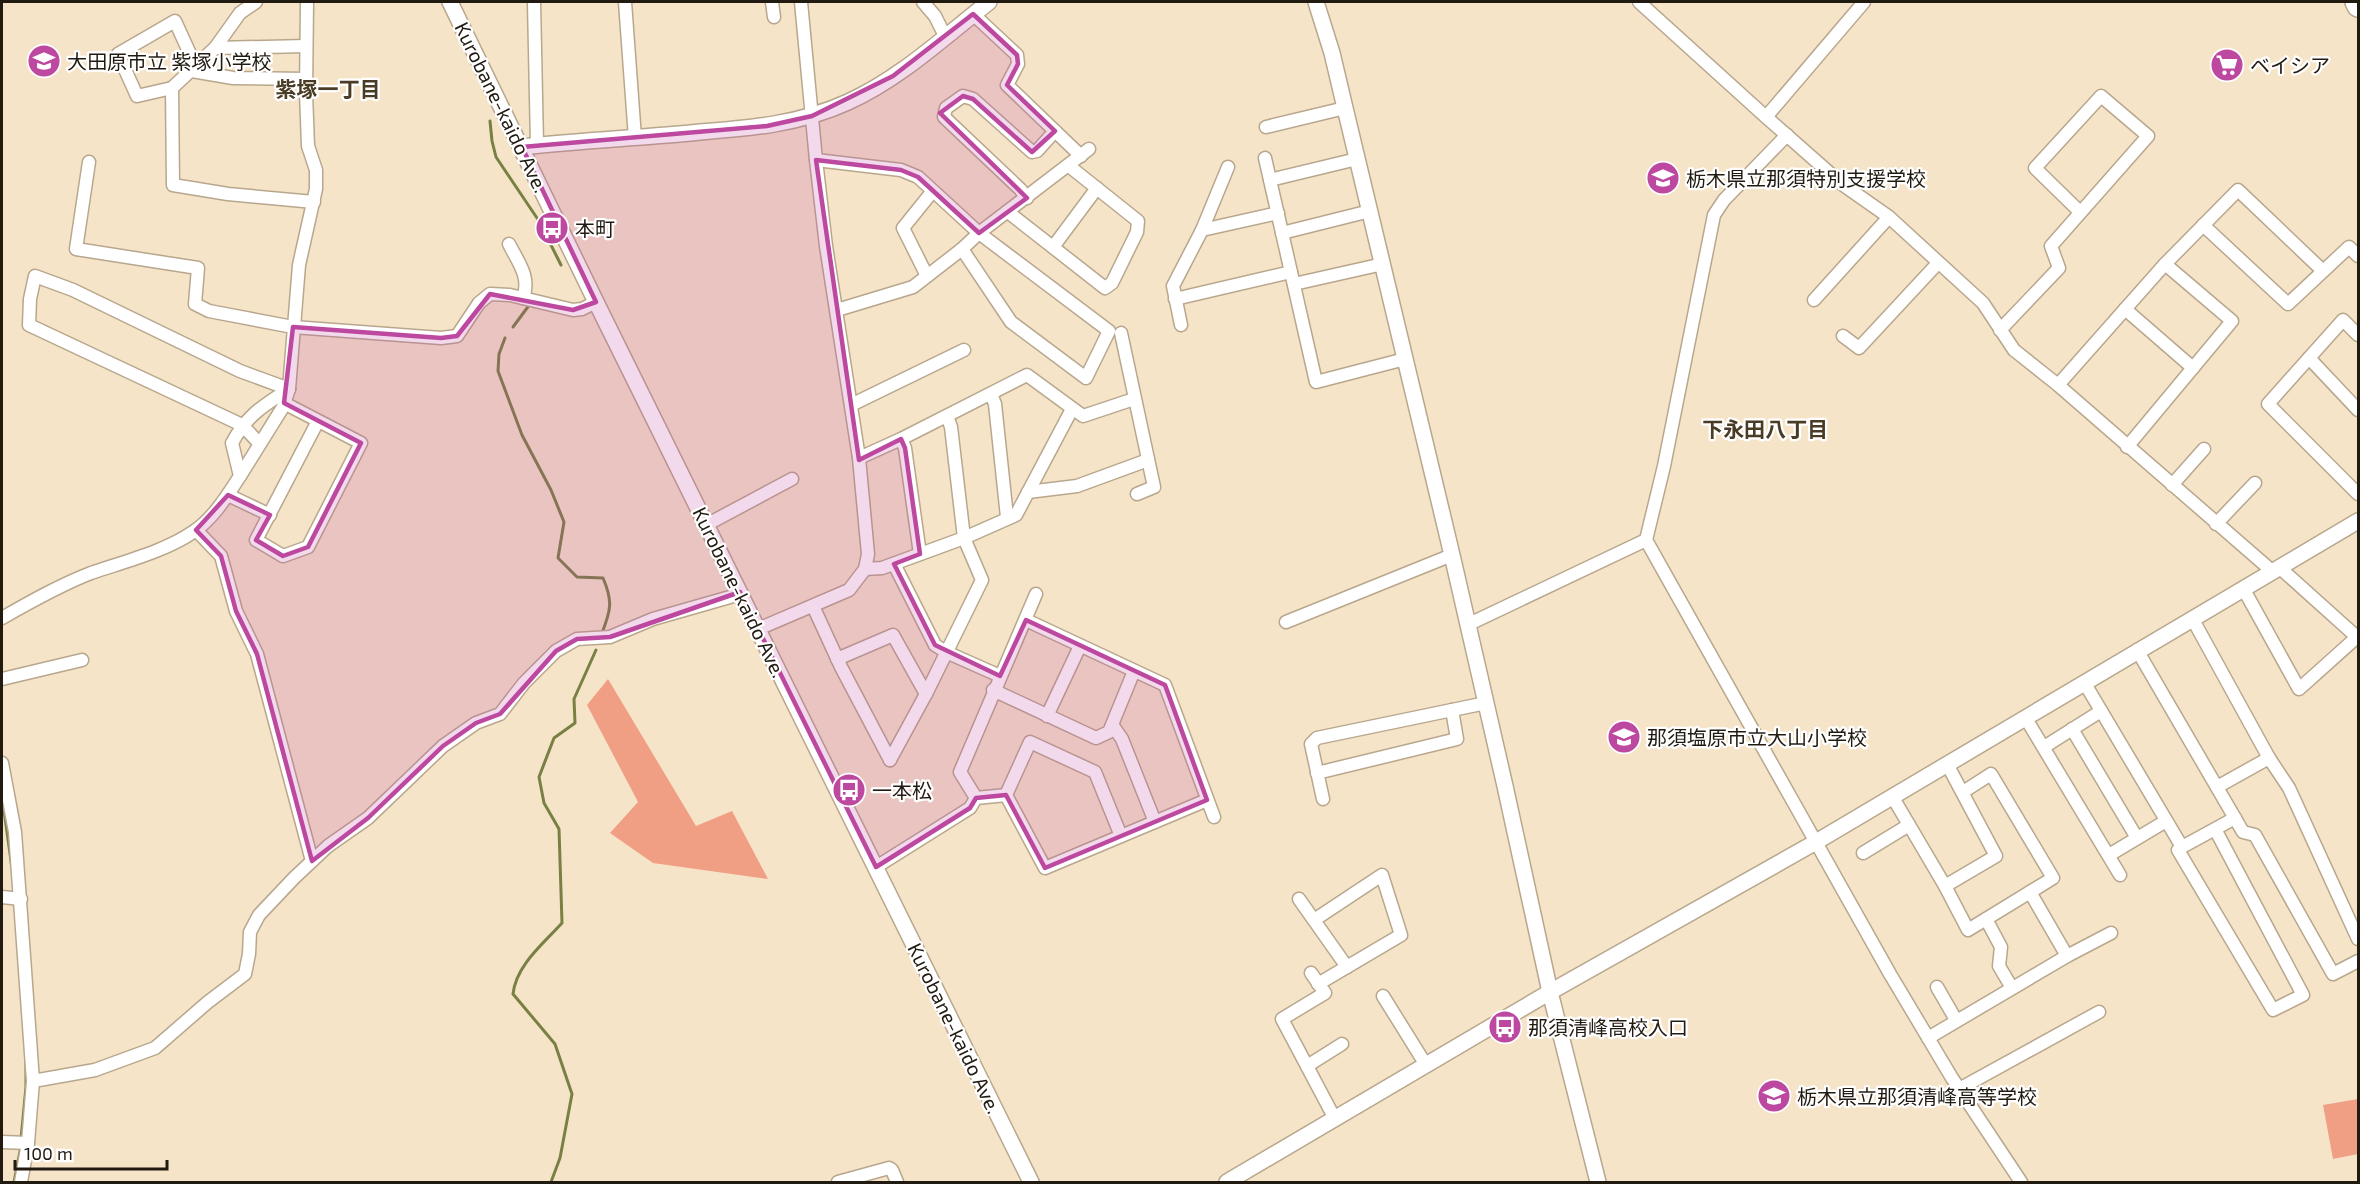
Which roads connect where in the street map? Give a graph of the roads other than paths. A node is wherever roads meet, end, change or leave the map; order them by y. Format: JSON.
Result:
{"nodes":[{"id":1,"x":256,"y":2,"type":"edge"},
{"id":2,"x":308,"y":2,"type":"edge"},
{"id":3,"x":450,"y":2,"type":"edge"},
{"id":4,"x":534,"y":2,"type":"edge"},
{"id":5,"x":625,"y":2,"type":"edge"},
{"id":6,"x":772,"y":2,"type":"edge"},
{"id":7,"x":801,"y":2,"type":"edge"},
{"id":8,"x":923,"y":2,"type":"edge"},
{"id":9,"x":989,"y":2,"type":"edge"},
{"id":10,"x":1316,"y":2,"type":"edge"},
{"id":11,"x":1639,"y":2,"type":"edge"},
{"id":12,"x":1864,"y":2,"type":"edge"},
{"id":13,"x":2356,"y":2,"type":"edge"},
{"id":14,"x":2358,"y":6,"type":"edge"},
{"id":15,"x":973,"y":14,"type":"junction"},
{"id":16,"x":774,"y":17,"type":"dead end"},
{"id":17,"x":945,"y":38,"type":"junction"},
{"id":18,"x":306,"y":46,"type":"junction"},
{"id":19,"x":215,"y":48,"type":"junction"},
{"id":20,"x":194,"y":69,"type":"junction"},
{"id":21,"x":306,"y":79,"type":"junction"},
{"id":22,"x":172,"y":88,"type":"junction"},
{"id":23,"x":1346,"y":108,"type":"junction"},
{"id":24,"x":812,"y":116,"type":"junction"},
{"id":25,"x":1766,"y":117,"type":"junction"},
{"id":26,"x":1266,"y":127,"type":"dead end"},
{"id":27,"x":1055,"y":131,"type":"junction"},
{"id":28,"x":1787,"y":135,"type":"junction"},
{"id":29,"x":635,"y":138,"type":"junction"},
{"id":30,"x":530,"y":146,"type":"junction"},
{"id":31,"x":1265,"y":158,"type":"dead end"},
{"id":32,"x":1358,"y":159,"type":"junction"},
{"id":33,"x":816,"y":160,"type":"junction"},
{"id":34,"x":89,"y":162,"type":"dead end"},
{"id":35,"x":1069,"y":166,"type":"junction"},
{"id":36,"x":1228,"y":167,"type":"dead end"},
{"id":37,"x":1270,"y":180,"type":"junction"},
{"id":38,"x":1097,"y":188,"type":"junction"},
{"id":39,"x":932,"y":192,"type":"junction"},
{"id":40,"x":1027,"y":198,"type":"junction"},
{"id":41,"x":314,"y":202,"type":"junction"},
{"id":42,"x":1370,"y":211,"type":"junction"},
{"id":43,"x":1008,"y":212,"type":"junction"},
{"id":44,"x":2080,"y":212,"type":"junction"},
{"id":45,"x":1278,"y":213,"type":"junction"},
{"id":46,"x":1889,"y":217,"type":"junction"},
{"id":47,"x":2204,"y":225,"type":"junction"},
{"id":48,"x":1202,"y":230,"type":"junction"},
{"id":49,"x":979,"y":233,"type":"junction"},
{"id":50,"x":1282,"y":233,"type":"junction"},
{"id":51,"x":509,"y":243,"type":"dead end"},
{"id":52,"x":1053,"y":247,"type":"junction"},
{"id":53,"x":962,"y":249,"type":"junction"},
{"id":54,"x":2358,"y":256,"type":"edge"},
{"id":55,"x":1938,"y":263,"type":"junction"},
{"id":56,"x":1383,"y":264,"type":"junction"},
{"id":57,"x":2165,"y":264,"type":"junction"},
{"id":58,"x":2323,"y":271,"type":"junction"},
{"id":59,"x":927,"y":276,"type":"junction"},
{"id":60,"x":1292,"y":278,"type":"junction"},
{"id":61,"x":523,"y":298,"type":"junction"},
{"id":62,"x":1175,"y":299,"type":"junction"},
{"id":63,"x":1814,"y":300,"type":"dead end"},
{"id":64,"x":596,"y":302,"type":"junction"},
{"id":65,"x":2125,"y":309,"type":"junction"},
{"id":66,"x":837,"y":310,"type":"junction"},
{"id":67,"x":1181,"y":325,"type":"dead end"},
{"id":68,"x":293,"y":327,"type":"junction"},
{"id":69,"x":2000,"y":330,"type":"junction"},
{"id":70,"x":1121,"y":333,"type":"dead end"},
{"id":71,"x":2358,"y":334,"type":"edge"},
{"id":72,"x":1843,"y":336,"type":"dead end"},
{"id":73,"x":964,"y":350,"type":"dead end"},
{"id":74,"x":2309,"y":358,"type":"junction"},
{"id":75,"x":1405,"y":359,"type":"junction"},
{"id":76,"x":2193,"y":368,"type":"junction"},
{"id":77,"x":2058,"y":385,"type":"junction"},
{"id":78,"x":289,"y":389,"type":"junction"},
{"id":79,"x":991,"y":394,"type":"junction"},
{"id":80,"x":1134,"y":399,"type":"junction"},
{"id":81,"x":284,"y":403,"type":"junction"},
{"id":82,"x":851,"y":405,"type":"junction"},
{"id":83,"x":1072,"y":409,"type":"junction"},
{"id":84,"x":2358,"y":410,"type":"edge"},
{"id":85,"x":947,"y":416,"type":"junction"},
{"id":86,"x":318,"y":421,"type":"junction"},
{"id":87,"x":242,"y":425,"type":"junction"},
{"id":88,"x":901,"y":439,"type":"junction"},
{"id":89,"x":259,"y":443,"type":"junction"},
{"id":90,"x":2127,"y":447,"type":"junction"},
{"id":91,"x":2204,"y":449,"type":"dead end"},
{"id":92,"x":859,"y":458,"type":"junction"},
{"id":93,"x":1148,"y":460,"type":"junction"},
{"id":94,"x":240,"y":476,"type":"junction"},
{"id":95,"x":792,"y":479,"type":"dead end"},
{"id":96,"x":2255,"y":483,"type":"dead end"},
{"id":97,"x":2172,"y":485,"type":"junction"},
{"id":98,"x":1028,"y":492,"type":"junction"},
{"id":99,"x":1137,"y":494,"type":"dead end"},
{"id":100,"x":2358,"y":494,"type":"edge"},
{"id":101,"x":228,"y":495,"type":"junction"},
{"id":102,"x":270,"y":515,"type":"junction"},
{"id":103,"x":1007,"y":517,"type":"junction"},
{"id":104,"x":2358,"y":521,"type":"edge"},
{"id":105,"x":2216,"y":524,"type":"junction"},
{"id":106,"x":706,"y":525,"type":"junction"},
{"id":107,"x":196,"y":530,"type":"junction"},
{"id":108,"x":964,"y":538,"type":"junction"},
{"id":109,"x":1646,"y":540,"type":"junction"},
{"id":110,"x":920,"y":554,"type":"junction"},
{"id":111,"x":1452,"y":555,"type":"junction"},
{"id":112,"x":894,"y":564,"type":"junction"},
{"id":113,"x":865,"y":569,"type":"junction"},
{"id":114,"x":2275,"y":569,"type":"junction"},
{"id":115,"x":2243,"y":588,"type":"junction"},
{"id":116,"x":740,"y":592,"type":"junction"},
{"id":117,"x":1036,"y":594,"type":"dead end"},
{"id":118,"x":813,"y":606,"type":"junction"},
{"id":119,"x":2,"y":618,"type":"edge"},
{"id":120,"x":2193,"y":618,"type":"junction"},
{"id":121,"x":1026,"y":620,"type":"junction"},
{"id":122,"x":1286,"y":622,"type":"dead end"},
{"id":123,"x":1467,"y":625,"type":"junction"},
{"id":124,"x":758,"y":629,"type":"junction"},
{"id":125,"x":2358,"y":637,"type":"edge"},
{"id":126,"x":1080,"y":646,"type":"junction"},
{"id":127,"x":2137,"y":650,"type":"junction"},
{"id":128,"x":946,"y":652,"type":"junction"},
{"id":129,"x":837,"y":659,"type":"junction"},
{"id":130,"x":82,"y":660,"type":"dead end"},
{"id":131,"x":1134,"y":671,"type":"junction"},
{"id":132,"x":1000,"y":676,"type":"junction"},
{"id":133,"x":2,"y":679,"type":"edge"},
{"id":134,"x":2084,"y":682,"type":"junction"},
{"id":135,"x":993,"y":690,"type":"junction"},
{"id":136,"x":926,"y":694,"type":"junction"},
{"id":137,"x":1486,"y":703,"type":"junction"},
{"id":138,"x":1452,"y":710,"type":"junction"},
{"id":139,"x":2101,"y":711,"type":"junction"},
{"id":140,"x":1047,"y":716,"type":"junction"},
{"id":141,"x":2025,"y":717,"type":"junction"},
{"id":142,"x":1113,"y":726,"type":"junction"},
{"id":143,"x":2072,"y":729,"type":"junction"},
{"id":144,"x":2044,"y":747,"type":"junction"},
{"id":145,"x":2269,"y":758,"type":"junction"},
{"id":146,"x":2,"y":764,"type":"edge"},
{"id":147,"x":1947,"y":764,"type":"junction"},
{"id":148,"x":1317,"y":774,"type":"junction"},
{"id":149,"x":2217,"y":787,"type":"junction"},
{"id":150,"x":1963,"y":792,"type":"junction"},
{"id":151,"x":1006,"y":795,"type":"junction"},
{"id":152,"x":1892,"y":796,"type":"junction"},
{"id":153,"x":976,"y":798,"type":"junction"},
{"id":154,"x":1323,"y":799,"type":"dead end"},
{"id":155,"x":1207,"y":800,"type":"junction"},
{"id":156,"x":1214,"y":817,"type":"dead end"},
{"id":157,"x":2235,"y":818,"type":"junction"},
{"id":158,"x":2166,"y":821,"type":"junction"},
{"id":159,"x":1155,"y":822,"type":"junction"},
{"id":160,"x":1909,"y":825,"type":"junction"},
{"id":161,"x":2215,"y":830,"type":"junction"},
{"id":162,"x":1121,"y":836,"type":"junction"},
{"id":163,"x":2137,"y":838,"type":"junction"},
{"id":164,"x":1815,"y":842,"type":"junction"},
{"id":165,"x":2182,"y":847,"type":"junction"},
{"id":166,"x":1863,"y":853,"type":"dead end"},
{"id":167,"x":2109,"y":855,"type":"junction"},
{"id":168,"x":312,"y":861,"type":"junction"},
{"id":169,"x":876,"y":867,"type":"junction"},
{"id":170,"x":2120,"y":875,"type":"dead end"},
{"id":171,"x":1945,"y":886,"type":"junction"},
{"id":172,"x":2030,"y":892,"type":"junction"},
{"id":173,"x":2,"y":897,"type":"edge"},
{"id":174,"x":21,"y":899,"type":"junction"},
{"id":175,"x":1299,"y":899,"type":"dead end"},
{"id":176,"x":1986,"y":919,"type":"junction"},
{"id":177,"x":1314,"y":920,"type":"junction"},
{"id":178,"x":2111,"y":933,"type":"dead end"},
{"id":179,"x":2358,"y":939,"type":"edge"},
{"id":180,"x":2067,"y":956,"type":"junction"},
{"id":181,"x":2358,"y":961,"type":"edge"},
{"id":182,"x":1347,"y":967,"type":"junction"},
{"id":183,"x":1937,"y":987,"type":"dead end"},
{"id":184,"x":2012,"y":988,"type":"junction"},
{"id":185,"x":1550,"y":992,"type":"junction"},
{"id":186,"x":1383,"y":996,"type":"dead end"},
{"id":187,"x":2099,"y":1012,"type":"dead end"},
{"id":188,"x":1956,"y":1020,"type":"junction"},
{"id":189,"x":1928,"y":1038,"type":"junction"},
{"id":190,"x":1342,"y":1044,"type":"dead end"},
{"id":191,"x":1426,"y":1065,"type":"junction"},
{"id":192,"x":1307,"y":1066,"type":"junction"},
{"id":193,"x":33,"y":1081,"type":"junction"},
{"id":194,"x":1959,"y":1089,"type":"junction"},
{"id":195,"x":1335,"y":1119,"type":"junction"},
{"id":196,"x":2,"y":1142,"type":"edge"},
{"id":197,"x":24,"y":1142,"type":"junction"},
{"id":198,"x":21,"y":1182,"type":"edge"},
{"id":199,"x":838,"y":1182,"type":"edge"},
{"id":200,"x":897,"y":1182,"type":"edge"},
{"id":201,"x":1031,"y":1182,"type":"edge"},
{"id":202,"x":1227,"y":1182,"type":"edge"},
{"id":203,"x":1598,"y":1182,"type":"edge"},
{"id":204,"x":2021,"y":1182,"type":"edge"}],
"edges":[{"from":1,"to":19,"type":"street"},
{"from":2,"to":18,"type":"street"},
{"from":3,"to":30,"type":"street","name":"Kurobane-kaido Ave."},
{"from":4,"to":30,"type":"street"},
{"from":5,"to":29,"type":"street"},
{"from":6,"to":16,"type":"street"},
{"from":7,"to":24,"type":"street"},
{"from":8,"to":17,"type":"street"},
{"from":9,"to":15,"type":"street"},
{"from":10,"to":23,"type":"street"},
{"from":11,"to":25,"type":"street"},
{"from":12,"to":25,"type":"street"},
{"from":13,"to":14,"type":"highway"},
{"from":15,"to":17,"type":"street"},
{"from":15,"to":27,"type":"street"},
{"from":17,"to":24,"type":"street"},
{"from":18,"to":19,"type":"street"},
{"from":18,"to":21,"type":"street"},
{"from":19,"to":20,"type":"street"},
{"from":20,"to":21,"type":"street"},
{"from":20,"to":22,"type":"street"},
{"from":20,"to":22,"type":"street"},
{"from":21,"to":41,"type":"street"},
{"from":22,"to":41,"type":"street"},
{"from":23,"to":26,"type":"street"},
{"from":23,"to":32,"type":"street"},
{"from":24,"to":29,"type":"street"},
{"from":24,"to":33,"type":"street"},
{"from":25,"to":28,"type":"street"},
{"from":27,"to":35,"type":"street"},
{"from":27,"to":40,"type":"street"},
{"from":28,"to":46,"type":"street"},
{"from":28,"to":109,"type":"street"},
{"from":29,"to":30,"type":"street"},
{"from":30,"to":64,"type":"street","name":"Kurobane-kaido Ave."},
{"from":31,"to":37,"type":"street"},
{"from":32,"to":37,"type":"street"},
{"from":32,"to":42,"type":"street"},
{"from":33,"to":39,"type":"street"},
{"from":33,"to":66,"type":"street"},
{"from":34,"to":68,"type":"street"},
{"from":35,"to":38,"type":"street"},
{"from":35,"to":40,"type":"street"},
{"from":36,"to":48,"type":"street"},
{"from":37,"to":45,"type":"street"},
{"from":38,"to":52,"type":"street"},
{"from":38,"to":52,"type":"street"},
{"from":39,"to":49,"type":"street"},
{"from":39,"to":59,"type":"street"},
{"from":40,"to":43,"type":"street"},
{"from":41,"to":68,"type":"street"},
{"from":42,"to":50,"type":"street"},
{"from":42,"to":56,"type":"street"},
{"from":43,"to":49,"type":"street"},
{"from":43,"to":52,"type":"street"},
{"from":44,"to":44,"type":"street"},
{"from":44,"to":69,"type":"street"},
{"from":45,"to":48,"type":"street"},
{"from":45,"to":50,"type":"street"},
{"from":46,"to":55,"type":"street"},
{"from":46,"to":63,"type":"street"},
{"from":47,"to":57,"type":"street"},
{"from":47,"to":58,"type":"street"},
{"from":47,"to":58,"type":"street"},
{"from":48,"to":62,"type":"street"},
{"from":49,"to":53,"type":"street"},
{"from":49,"to":53,"type":"street"},
{"from":50,"to":60,"type":"street"},
{"from":51,"to":61,"type":"street"},
{"from":53,"to":59,"type":"street"},
{"from":54,"to":58,"type":"street"},
{"from":55,"to":69,"type":"street"},
{"from":55,"to":72,"type":"street"},
{"from":56,"to":60,"type":"street"},
{"from":56,"to":75,"type":"street"},
{"from":57,"to":65,"type":"street"},
{"from":57,"to":76,"type":"street"},
{"from":59,"to":66,"type":"street"},
{"from":60,"to":62,"type":"street"},
{"from":60,"to":75,"type":"street"},
{"from":61,"to":64,"type":"street"},
{"from":61,"to":68,"type":"street"},
{"from":62,"to":67,"type":"street"},
{"from":64,"to":106,"type":"street","name":"Kurobane-kaido Ave."},
{"from":65,"to":76,"type":"street"},
{"from":65,"to":77,"type":"street"},
{"from":66,"to":82,"type":"street"},
{"from":68,"to":78,"type":"street"},
{"from":69,"to":77,"type":"street"},
{"from":70,"to":80,"type":"street"},
{"from":71,"to":74,"type":"street"},
{"from":73,"to":82,"type":"street"},
{"from":74,"to":84,"type":"street"},
{"from":74,"to":100,"type":"street"},
{"from":75,"to":111,"type":"street"},
{"from":76,"to":90,"type":"street"},
{"from":77,"to":90,"type":"street"},
{"from":78,"to":81,"type":"street"},
{"from":78,"to":87,"type":"street"},
{"from":78,"to":87,"type":"street"},
{"from":79,"to":83,"type":"street"},
{"from":79,"to":85,"type":"street"},
{"from":79,"to":103,"type":"street"},
{"from":80,"to":83,"type":"street"},
{"from":80,"to":93,"type":"street"},
{"from":81,"to":86,"type":"street"},
{"from":81,"to":89,"type":"street"},
{"from":82,"to":92,"type":"street"},
{"from":83,"to":98,"type":"street"},
{"from":85,"to":88,"type":"street"},
{"from":85,"to":108,"type":"street"},
{"from":86,"to":102,"type":"street"},
{"from":86,"to":102,"type":"street"},
{"from":87,"to":89,"type":"street"},
{"from":87,"to":94,"type":"street"},
{"from":88,"to":92,"type":"street"},
{"from":88,"to":110,"type":"street"},
{"from":89,"to":94,"type":"street"},
{"from":90,"to":97,"type":"street"},
{"from":91,"to":97,"type":"street"},
{"from":92,"to":113,"type":"street"},
{"from":93,"to":98,"type":"street"},
{"from":93,"to":99,"type":"street"},
{"from":94,"to":101,"type":"street"},
{"from":95,"to":106,"type":"street"},
{"from":96,"to":105,"type":"street"},
{"from":97,"to":105,"type":"street"},
{"from":98,"to":103,"type":"street"},
{"from":101,"to":102,"type":"street"},
{"from":101,"to":107,"type":"street"},
{"from":103,"to":108,"type":"street"},
{"from":104,"to":114,"type":"street"},
{"from":105,"to":114,"type":"street"},
{"from":106,"to":116,"type":"street","name":"Kurobane-kaido Ave."},
{"from":107,"to":119,"type":"street"},
{"from":107,"to":168,"type":"street"},
{"from":108,"to":110,"type":"street"},
{"from":108,"to":128,"type":"street"},
{"from":109,"to":123,"type":"street"},
{"from":109,"to":164,"type":"street"},
{"from":110,"to":112,"type":"street"},
{"from":111,"to":122,"type":"street"},
{"from":111,"to":123,"type":"street"},
{"from":112,"to":113,"type":"street"},
{"from":112,"to":128,"type":"street"},
{"from":113,"to":118,"type":"street"},
{"from":114,"to":115,"type":"street"},
{"from":114,"to":125,"type":"street"},
{"from":115,"to":120,"type":"street"},
{"from":115,"to":125,"type":"street"},
{"from":116,"to":124,"type":"street","name":"Kurobane-kaido Ave."},
{"from":116,"to":168,"type":"street"},
{"from":117,"to":121,"type":"street"},
{"from":118,"to":124,"type":"street"},
{"from":118,"to":129,"type":"street"},
{"from":120,"to":127,"type":"street"},
{"from":120,"to":145,"type":"street"},
{"from":121,"to":126,"type":"street"},
{"from":121,"to":132,"type":"street"},
{"from":123,"to":137,"type":"street"},
{"from":124,"to":169,"type":"street","name":"Kurobane-kaido Ave."},
{"from":126,"to":131,"type":"street"},
{"from":126,"to":140,"type":"street"},
{"from":127,"to":134,"type":"street"},
{"from":127,"to":149,"type":"street"},
{"from":128,"to":132,"type":"street"},
{"from":128,"to":136,"type":"street"},
{"from":129,"to":136,"type":"street"},
{"from":129,"to":136,"type":"street"},
{"from":130,"to":133,"type":"street"},
{"from":131,"to":142,"type":"street"},
{"from":131,"to":155,"type":"street"},
{"from":132,"to":135,"type":"street"},
{"from":134,"to":139,"type":"street"},
{"from":134,"to":141,"type":"street"},
{"from":135,"to":140,"type":"street"},
{"from":135,"to":153,"type":"street"},
{"from":137,"to":138,"type":"street"},
{"from":137,"to":185,"type":"street"},
{"from":138,"to":148,"type":"street"},
{"from":138,"to":148,"type":"street"},
{"from":139,"to":143,"type":"street"},
{"from":139,"to":158,"type":"street"},
{"from":140,"to":142,"type":"street"},
{"from":141,"to":144,"type":"street"},
{"from":141,"to":147,"type":"street"},
{"from":142,"to":159,"type":"street"},
{"from":143,"to":144,"type":"street"},
{"from":143,"to":163,"type":"street"},
{"from":144,"to":167,"type":"street"},
{"from":145,"to":149,"type":"street"},
{"from":145,"to":179,"type":"street"},
{"from":146,"to":174,"type":"street"},
{"from":147,"to":150,"type":"street"},
{"from":147,"to":152,"type":"street"},
{"from":148,"to":154,"type":"street"},
{"from":149,"to":157,"type":"street"},
{"from":150,"to":171,"type":"street"},
{"from":150,"to":172,"type":"street"},
{"from":151,"to":153,"type":"street"},
{"from":151,"to":162,"type":"street"},
{"from":151,"to":162,"type":"street"},
{"from":152,"to":160,"type":"street"},
{"from":152,"to":164,"type":"street"},
{"from":153,"to":169,"type":"street"},
{"from":155,"to":156,"type":"street"},
{"from":155,"to":159,"type":"street"},
{"from":157,"to":161,"type":"street"},
{"from":157,"to":181,"type":"street"},
{"from":158,"to":163,"type":"street"},
{"from":158,"to":165,"type":"street"},
{"from":159,"to":162,"type":"street"},
{"from":160,"to":166,"type":"street"},
{"from":160,"to":171,"type":"street"},
{"from":161,"to":165,"type":"street"},
{"from":161,"to":165,"type":"street"},
{"from":163,"to":167,"type":"street"},
{"from":164,"to":185,"type":"street"},
{"from":164,"to":189,"type":"street"},
{"from":167,"to":170,"type":"street"},
{"from":168,"to":193,"type":"street"},
{"from":169,"to":201,"type":"street","name":"Kurobane-kaido Ave."},
{"from":171,"to":176,"type":"street"},
{"from":172,"to":176,"type":"street"},
{"from":172,"to":180,"type":"street"},
{"from":173,"to":174,"type":"street"},
{"from":174,"to":193,"type":"street"},
{"from":175,"to":177,"type":"street"},
{"from":176,"to":184,"type":"street"},
{"from":177,"to":182,"type":"street"},
{"from":177,"to":182,"type":"street"},
{"from":178,"to":180,"type":"street"},
{"from":180,"to":184,"type":"street"},
{"from":182,"to":192,"type":"street"},
{"from":183,"to":188,"type":"street"},
{"from":184,"to":188,"type":"street"},
{"from":185,"to":191,"type":"street"},
{"from":185,"to":203,"type":"street"},
{"from":186,"to":191,"type":"street"},
{"from":187,"to":194,"type":"street"},
{"from":188,"to":189,"type":"street"},
{"from":189,"to":194,"type":"street"},
{"from":190,"to":192,"type":"street"},
{"from":191,"to":195,"type":"street"},
{"from":192,"to":195,"type":"street"},
{"from":193,"to":197,"type":"street"},
{"from":194,"to":204,"type":"street"},
{"from":195,"to":202,"type":"street"},
{"from":196,"to":197,"type":"street"},
{"from":197,"to":198,"type":"street"},
{"from":199,"to":200,"type":"street"}]}
